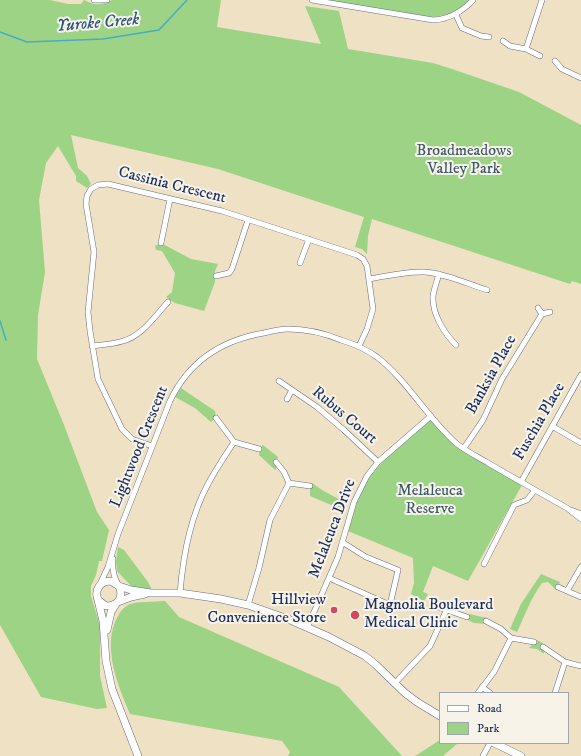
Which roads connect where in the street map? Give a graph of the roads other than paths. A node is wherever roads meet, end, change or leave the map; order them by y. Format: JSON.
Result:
{"nodes":[{"id":1,"x":94,"y":0,"type":"edge"},
{"id":2,"x":107,"y":0,"type":"edge"},
{"id":3,"x":312,"y":0,"type":"edge"},
{"id":4,"x":473,"y":0,"type":"edge"},
{"id":5,"x":542,"y":0,"type":"edge"},
{"id":6,"x":456,"y":15,"type":"junction"},
{"id":7,"x":489,"y":37,"type":"dead end"},
{"id":8,"x":503,"y":41,"type":"dead end"},
{"id":9,"x":526,"y":49,"type":"junction"},
{"id":10,"x":540,"y":56,"type":"dead end"},
{"id":11,"x":555,"y":61,"type":"dead end"},
{"id":12,"x":581,"y":69,"type":"edge"},
{"id":13,"x":579,"y":76,"type":"edge"},
{"id":14,"x":170,"y":199,"type":"junction"},
{"id":15,"x":248,"y":220,"type":"junction"},
{"id":16,"x":309,"y":239,"type":"junction"},
{"id":17,"x":161,"y":243,"type":"dead end"},
{"id":18,"x":300,"y":263,"type":"dead end"},
{"id":19,"x":439,"y":274,"type":"junction"},
{"id":20,"x":216,"y":276,"type":"dead end"},
{"id":21,"x":369,"y":279,"type":"junction"},
{"id":22,"x":487,"y":290,"type":"dead end"},
{"id":23,"x":168,"y":302,"type":"dead end"},
{"id":24,"x":538,"y":308,"type":"dead end"},
{"id":25,"x":550,"y":312,"type":"dead end"},
{"id":26,"x":542,"y":314,"type":"junction"},
{"id":27,"x":456,"y":345,"type":"dead end"},
{"id":28,"x":92,"y":346,"type":"junction"},
{"id":29,"x":359,"y":346,"type":"junction"},
{"id":30,"x":581,"y":376,"type":"edge"},
{"id":31,"x":278,"y":381,"type":"dead end"},
{"id":32,"x":292,"y":390,"type":"junction"},
{"id":33,"x":287,"y":399,"type":"dead end"},
{"id":34,"x":431,"y":416,"type":"junction"},
{"id":35,"x":216,"y":418,"type":"dead end"},
{"id":36,"x":552,"y":426,"type":"junction"},
{"id":37,"x":234,"y":442,"type":"junction"},
{"id":38,"x":581,"y":443,"type":"edge"},
{"id":39,"x":152,"y":446,"type":"junction"},
{"id":40,"x":464,"y":448,"type":"junction"},
{"id":41,"x":259,"y":449,"type":"dead end"},
{"id":42,"x":276,"y":462,"type":"dead end"},
{"id":43,"x":378,"y":462,"type":"junction"},
{"id":44,"x":521,"y":482,"type":"junction"},
{"id":45,"x":290,"y":483,"type":"junction"},
{"id":46,"x":310,"y":486,"type":"dead end"},
{"id":47,"x":535,"y":490,"type":"junction"},
{"id":48,"x":567,"y":508,"type":"junction"},
{"id":49,"x":581,"y":514,"type":"edge"},
{"id":50,"x":581,"y":519,"type":"edge"},
{"id":51,"x":342,"y":542,"type":"junction"},
{"id":52,"x":113,"y":552,"type":"junction"},
{"id":53,"x":484,"y":564,"type":"dead end"},
{"id":54,"x":581,"y":567,"type":"edge"},
{"id":55,"x":329,"y":578,"type":"junction"},
{"id":56,"x":100,"y":585,"type":"junction"},
{"id":57,"x":119,"y":586,"type":"junction"},
{"id":58,"x":558,"y":587,"type":"dead end"},
{"id":59,"x":567,"y":591,"type":"junction"},
{"id":60,"x":151,"y":593,"type":"junction"},
{"id":61,"x":180,"y":593,"type":"junction"},
{"id":62,"x":581,"y":597,"type":"edge"},
{"id":63,"x":98,"y":600,"type":"junction"},
{"id":64,"x":117,"y":603,"type":"junction"},
{"id":65,"x":248,"y":605,"type":"junction"},
{"id":66,"x":438,"y":607,"type":"dead end"},
{"id":67,"x":446,"y":611,"type":"junction"},
{"id":68,"x":467,"y":617,"type":"dead end"},
{"id":69,"x":486,"y":621,"type":"dead end"},
{"id":70,"x":307,"y":628,"type":"junction"},
{"id":71,"x":106,"y":638,"type":"junction"},
{"id":72,"x":511,"y":638,"type":"junction"},
{"id":73,"x":534,"y":642,"type":"dead end"},
{"id":74,"x":543,"y":647,"type":"dead end"},
{"id":75,"x":565,"y":662,"type":"junction"},
{"id":76,"x":581,"y":666,"type":"edge"},
{"id":77,"x":395,"y":683,"type":"junction"},
{"id":78,"x":482,"y":687,"type":"junction"},
{"id":79,"x":479,"y":692,"type":"edge"},
{"id":80,"x":489,"y":692,"type":"edge"},
{"id":81,"x":555,"y":692,"type":"edge"},
{"id":82,"x":439,"y":715,"type":"edge"},
{"id":83,"x":489,"y":744,"type":"edge"},
{"id":84,"x":496,"y":744,"type":"edge"},
{"id":85,"x":138,"y":756,"type":"edge"},
{"id":86,"x":483,"y":756,"type":"edge"},
{"id":87,"x":521,"y":756,"type":"edge"}],
"edges":[{"from":1,"to":2,"type":"street"},
{"from":3,"to":6,"type":"street"},
{"from":4,"to":6,"type":"street"},
{"from":5,"to":9,"type":"street"},
{"from":6,"to":7,"type":"street"},
{"from":8,"to":9,"type":"street"},
{"from":9,"to":10,"type":"street"},
{"from":11,"to":13,"type":"street"},
{"from":12,"to":13,"type":"street"},
{"from":14,"to":15,"type":"street","name":"Cassinia Crescent"},
{"from":14,"to":17,"type":"street"},
{"from":14,"to":28,"type":"street","name":"Cassinia Crescent"},
{"from":15,"to":16,"type":"street","name":"Cassinia Crescent"},
{"from":15,"to":20,"type":"street"},
{"from":16,"to":18,"type":"street"},
{"from":16,"to":21,"type":"street","name":"Cassinia Crescent"},
{"from":19,"to":21,"type":"street"},
{"from":19,"to":22,"type":"street"},
{"from":19,"to":27,"type":"street"},
{"from":21,"to":29,"type":"street","name":"Cassinia Crescent"},
{"from":23,"to":28,"type":"street"},
{"from":24,"to":26,"type":"street"},
{"from":25,"to":26,"type":"street"},
{"from":26,"to":40,"type":"street","name":"Banksia Place"},
{"from":28,"to":39,"type":"street","name":"Cassinia Crescent"},
{"from":29,"to":34,"type":"street","name":"Lightwood Crescent"},
{"from":29,"to":39,"type":"street","name":"Lightwood Crescent"},
{"from":30,"to":36,"type":"street","name":"Fuschia Place"},
{"from":31,"to":32,"type":"street","name":"Rubus Court"},
{"from":32,"to":33,"type":"street","name":"Rubus Court"},
{"from":32,"to":43,"type":"street","name":"Rubus Court"},
{"from":34,"to":40,"type":"street","name":"Lightwood Crescent"},
{"from":34,"to":43,"type":"street","name":"Melaleuca Drive"},
{"from":35,"to":37,"type":"street"},
{"from":36,"to":38,"type":"street"},
{"from":36,"to":44,"type":"street","name":"Fuschia Place"},
{"from":37,"to":41,"type":"street"},
{"from":37,"to":61,"type":"street"},
{"from":39,"to":52,"type":"street","name":"Lightwood Crescent"},
{"from":40,"to":44,"type":"street","name":"Lightwood Crescent"},
{"from":42,"to":45,"type":"street"},
{"from":43,"to":51,"type":"street","name":"Melaleuca Drive"},
{"from":44,"to":47,"type":"street","name":"Lightwood Crescent"},
{"from":45,"to":46,"type":"street"},
{"from":45,"to":65,"type":"street"},
{"from":47,"to":48,"type":"street","name":"Lightwood Crescent"},
{"from":47,"to":53,"type":"street"},
{"from":48,"to":49,"type":"street","name":"Lightwood Crescent"},
{"from":48,"to":50,"type":"street","name":"Lightwood Crescent"},
{"from":51,"to":55,"type":"street","name":"Melaleuca Drive"},
{"from":51,"to":55,"type":"street"},
{"from":52,"to":56,"type":"street","name":"Lightwood Crescent"},
{"from":52,"to":57,"type":"street","name":"Lightwood Crescent"},
{"from":54,"to":59,"type":"street"},
{"from":55,"to":70,"type":"street","name":"Melaleuca Drive"},
{"from":56,"to":57,"type":"street"},
{"from":56,"to":63,"type":"street"},
{"from":57,"to":60,"type":"street"},
{"from":57,"to":64,"type":"street"},
{"from":58,"to":59,"type":"street"},
{"from":59,"to":62,"type":"street"},
{"from":60,"to":61,"type":"street"},
{"from":60,"to":64,"type":"street"},
{"from":61,"to":65,"type":"street"},
{"from":63,"to":64,"type":"street"},
{"from":63,"to":71,"type":"street"},
{"from":64,"to":71,"type":"street"},
{"from":65,"to":70,"type":"street"},
{"from":66,"to":67,"type":"street"},
{"from":67,"to":68,"type":"street"},
{"from":67,"to":77,"type":"street"},
{"from":69,"to":72,"type":"street"},
{"from":70,"to":77,"type":"street"},
{"from":71,"to":85,"type":"street"},
{"from":72,"to":73,"type":"street"},
{"from":72,"to":78,"type":"street"},
{"from":74,"to":75,"type":"street"},
{"from":75,"to":76,"type":"street"},
{"from":75,"to":81,"type":"street"},
{"from":77,"to":82,"type":"street"},
{"from":78,"to":79,"type":"street"},
{"from":78,"to":80,"type":"street"},
{"from":83,"to":86,"type":"street"},
{"from":84,"to":87,"type":"street"}]}
